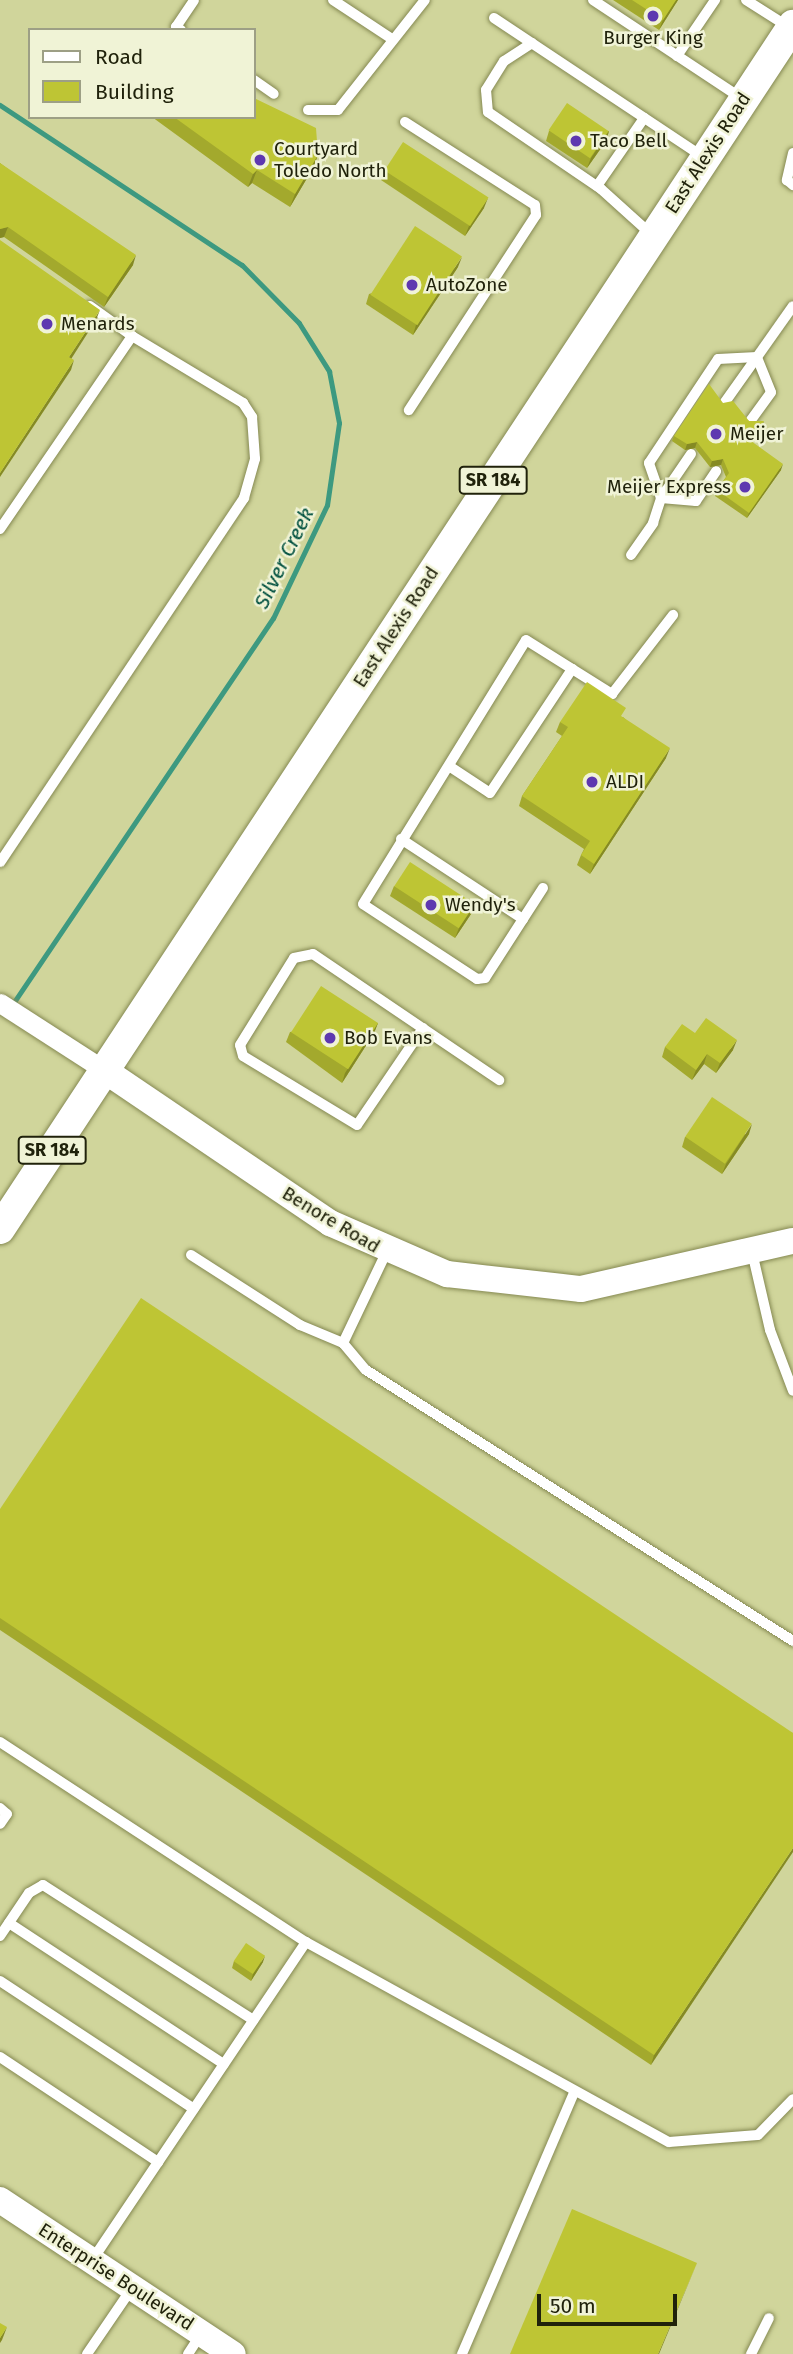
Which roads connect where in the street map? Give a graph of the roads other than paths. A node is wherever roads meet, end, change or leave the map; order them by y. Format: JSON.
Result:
{"nodes":[{"id":1,"x":194,"y":0,"type":"edge"},
{"id":2,"x":333,"y":0,"type":"edge"},
{"id":3,"x":425,"y":0,"type":"edge"},
{"id":4,"x":593,"y":0,"type":"edge"},
{"id":5,"x":715,"y":0,"type":"edge"},
{"id":6,"x":746,"y":0,"type":"edge"},
{"id":7,"x":494,"y":18,"type":"dead end"},
{"id":8,"x":178,"y":28,"type":"edge"},
{"id":9,"x":790,"y":34,"type":"edge"},
{"id":10,"x":392,"y":39,"type":"junction"},
{"id":11,"x":532,"y":43,"type":"junction"},
{"id":12,"x":677,"y":56,"type":"junction"},
{"id":13,"x":256,"y":81,"type":"edge"},
{"id":14,"x":274,"y":94,"type":"dead end"},
{"id":15,"x":743,"y":100,"type":"junction"},
{"id":16,"x":308,"y":110,"type":"dead end"},
{"id":17,"x":644,"y":118,"type":"junction"},
{"id":18,"x":405,"y":122,"type":"dead end"},
{"id":19,"x":793,"y":153,"type":"edge"},
{"id":20,"x":705,"y":158,"type":"junction"},
{"id":21,"x":790,"y":183,"type":"edge"},
{"id":22,"x":597,"y":186,"type":"junction"},
{"id":23,"x":653,"y":236,"type":"junction"},
{"id":24,"x":78,"y":298,"type":"edge"},
{"id":25,"x":793,"y":306,"type":"edge"},
{"id":26,"x":132,"y":336,"type":"junction"},
{"id":27,"x":757,"y":357,"type":"junction"},
{"id":28,"x":725,"y":402,"type":"edge"},
{"id":29,"x":409,"y":410,"type":"dead end"},
{"id":30,"x":751,"y":420,"type":"edge"},
{"id":31,"x":691,"y":454,"type":"edge"},
{"id":32,"x":716,"y":471,"type":"edge"},
{"id":33,"x":661,"y":498,"type":"junction"},
{"id":34,"x":0,"y":529,"type":"edge"},
{"id":35,"x":631,"y":555,"type":"dead end"},
{"id":36,"x":673,"y":615,"type":"dead end"},
{"id":37,"x":572,"y":669,"type":"junction"},
{"id":38,"x":452,"y":768,"type":"junction"},
{"id":39,"x":401,"y":839,"type":"junction"},
{"id":40,"x":0,"y":862,"type":"edge"},
{"id":41,"x":543,"y":888,"type":"dead end"},
{"id":42,"x":523,"y":919,"type":"junction"},
{"id":43,"x":0,"y":1003,"type":"edge"},
{"id":44,"x":423,"y":1028,"type":"junction"},
{"id":45,"x":104,"y":1070,"type":"junction"},
{"id":46,"x":499,"y":1080,"type":"dead end"},
{"id":47,"x":0,"y":1229,"type":"edge"},
{"id":48,"x":793,"y":1241,"type":"edge"},
{"id":49,"x":752,"y":1252,"type":"junction"},
{"id":50,"x":386,"y":1253,"type":"junction"},
{"id":51,"x":191,"y":1255,"type":"dead end"},
{"id":52,"x":342,"y":1343,"type":"junction"},
{"id":53,"x":793,"y":1391,"type":"edge"},
{"id":54,"x":793,"y":1641,"type":"edge"},
{"id":55,"x":0,"y":1742,"type":"edge"},
{"id":56,"x":3,"y":1811,"type":"edge"},
{"id":57,"x":0,"y":1824,"type":"edge"},
{"id":58,"x":9,"y":1923,"type":"junction"},
{"id":59,"x":0,"y":1936,"type":"edge"},
{"id":60,"x":306,"y":1942,"type":"junction"},
{"id":61,"x":0,"y":1981,"type":"edge"},
{"id":62,"x":253,"y":2020,"type":"junction"},
{"id":63,"x":0,"y":2057,"type":"edge"},
{"id":64,"x":224,"y":2064,"type":"junction"},
{"id":65,"x":574,"y":2093,"type":"junction"},
{"id":66,"x":793,"y":2099,"type":"edge"},
{"id":67,"x":194,"y":2109,"type":"junction"},
{"id":68,"x":158,"y":2162,"type":"junction"},
{"id":69,"x":0,"y":2200,"type":"edge"},
{"id":70,"x":92,"y":2261,"type":"junction"},
{"id":71,"x":132,"y":2287,"type":"junction"},
{"id":72,"x":769,"y":2318,"type":"dead end"},
{"id":73,"x":195,"y":2344,"type":"edge"},
{"id":74,"x":87,"y":2354,"type":"edge"},
{"id":75,"x":233,"y":2354,"type":"edge"},
{"id":76,"x":462,"y":2354,"type":"edge"},
{"id":77,"x":751,"y":2354,"type":"edge"}],
"edges":[{"from":1,"to":8,"type":"lane"},
{"from":2,"to":10,"type":"lane"},
{"from":3,"to":10,"type":"lane"},
{"from":4,"to":12,"type":"lane"},
{"from":5,"to":12,"type":"lane"},
{"from":6,"to":9,"type":"lane"},
{"from":7,"to":11,"type":"lane"},
{"from":9,"to":15,"type":"main road","name":"East Alexis Road","number":"SR 184"},
{"from":10,"to":16,"type":"lane"},
{"from":11,"to":17,"type":"lane"},
{"from":11,"to":22,"type":"lane"},
{"from":12,"to":15,"type":"lane"},
{"from":13,"to":14,"type":"lane"},
{"from":15,"to":20,"type":"main road","name":"East Alexis Road","number":"SR 184"},
{"from":17,"to":20,"type":"lane"},
{"from":17,"to":22,"type":"lane"},
{"from":18,"to":29,"type":"lane"},
{"from":19,"to":21,"type":"lane"},
{"from":20,"to":23,"type":"main road","name":"East Alexis Road","number":"SR 184"},
{"from":22,"to":23,"type":"lane"},
{"from":23,"to":45,"type":"main road","name":"East Alexis Road","number":"SR 184"},
{"from":24,"to":26,"type":"lane"},
{"from":25,"to":27,"type":"lane"},
{"from":26,"to":34,"type":"lane"},
{"from":26,"to":40,"type":"lane"},
{"from":27,"to":28,"type":"lane"},
{"from":27,"to":30,"type":"lane"},
{"from":27,"to":33,"type":"lane"},
{"from":31,"to":33,"type":"lane"},
{"from":32,"to":33,"type":"lane"},
{"from":33,"to":35,"type":"lane"},
{"from":36,"to":37,"type":"lane"},
{"from":37,"to":38,"type":"lane"},
{"from":37,"to":38,"type":"lane"},
{"from":38,"to":39,"type":"lane"},
{"from":39,"to":42,"type":"lane"},
{"from":39,"to":42,"type":"lane"},
{"from":41,"to":42,"type":"lane"},
{"from":43,"to":45,"type":"street"},
{"from":44,"to":44,"type":"lane"},
{"from":44,"to":46,"type":"lane"},
{"from":45,"to":47,"type":"main road","name":"East Alexis Road","number":"SR 184"},
{"from":45,"to":50,"type":"main road","name":"Benore Road"},
{"from":48,"to":49,"type":"main road","name":"Benore Road"},
{"from":49,"to":50,"type":"main road","name":"Benore Road"},
{"from":49,"to":53,"type":"lane"},
{"from":50,"to":52,"type":"lane"},
{"from":51,"to":52,"type":"lane"},
{"from":52,"to":54,"type":"lane"},
{"from":55,"to":60,"type":"lane"},
{"from":56,"to":57,"type":"lane"},
{"from":58,"to":59,"type":"lane"},
{"from":58,"to":62,"type":"lane"},
{"from":58,"to":64,"type":"lane"},
{"from":60,"to":62,"type":"lane"},
{"from":60,"to":65,"type":"lane"},
{"from":61,"to":67,"type":"lane"},
{"from":62,"to":64,"type":"lane"},
{"from":63,"to":68,"type":"lane"},
{"from":64,"to":67,"type":"lane"},
{"from":65,"to":66,"type":"lane"},
{"from":65,"to":76,"type":"lane"},
{"from":67,"to":68,"type":"lane"},
{"from":68,"to":70,"type":"lane"},
{"from":69,"to":70,"type":"main road","name":"Enterprise Boulevard"},
{"from":70,"to":71,"type":"main road","name":"Enterprise Boulevard"},
{"from":71,"to":73,"type":"main road","name":"Enterprise Boulevard"},
{"from":71,"to":74,"type":"lane"},
{"from":72,"to":77,"type":"lane"},
{"from":73,"to":75,"type":"main road","name":"Enterprise Boulevard"}]}
